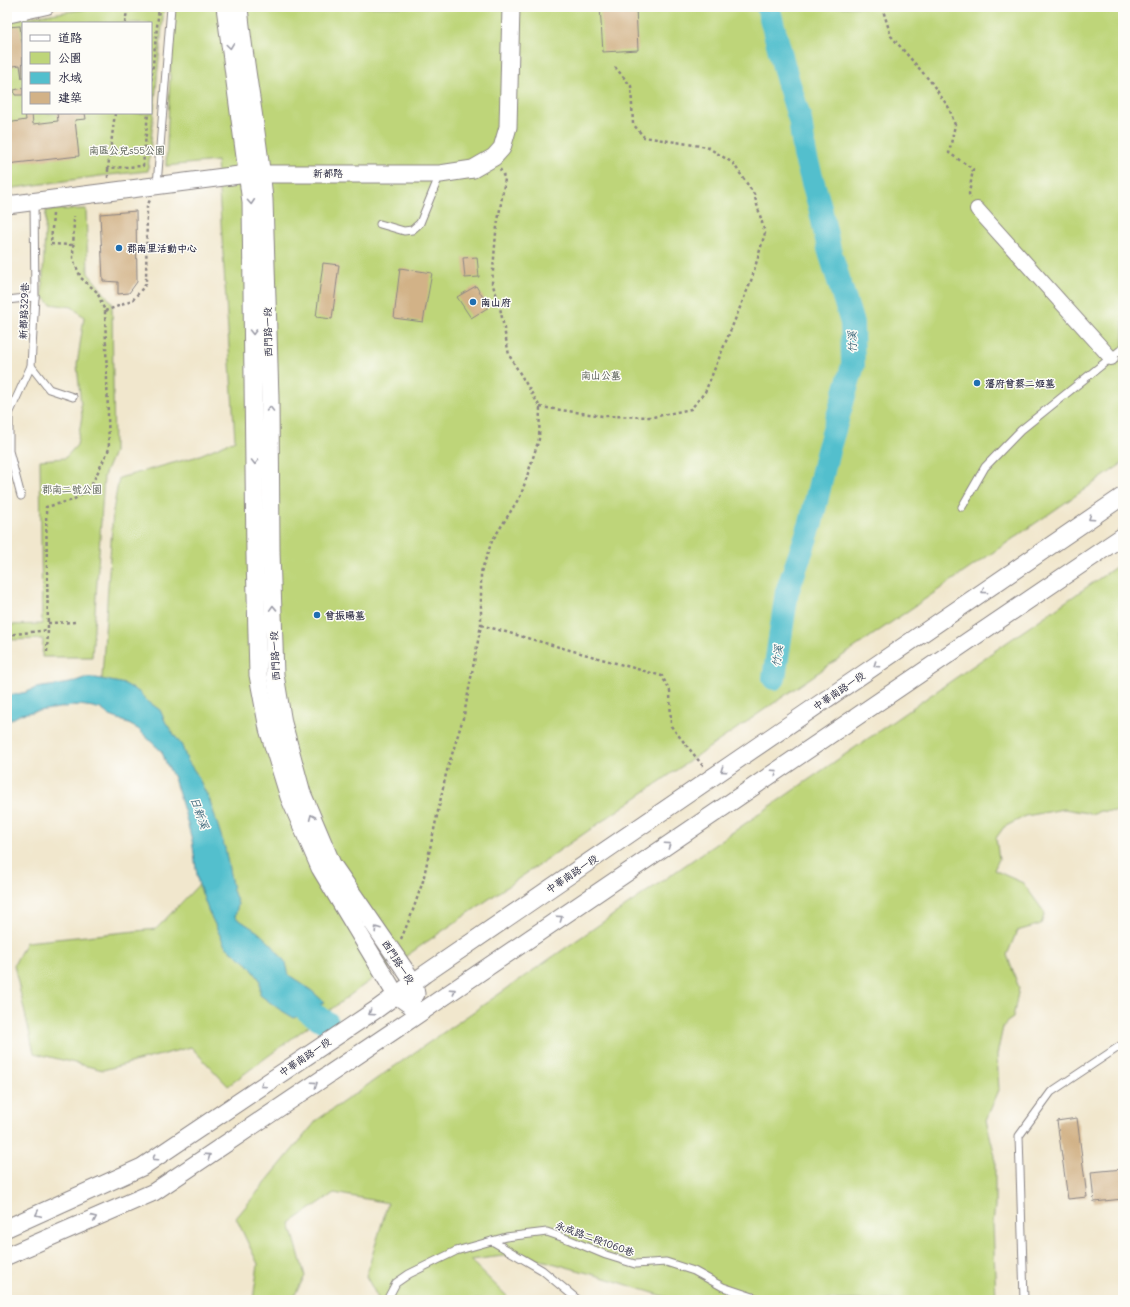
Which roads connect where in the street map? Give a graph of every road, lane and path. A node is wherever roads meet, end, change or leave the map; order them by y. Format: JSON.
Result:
{"nodes":[{"id":1,"x":47,"y":7,"type":"edge"},
{"id":2,"x":171,"y":7,"type":"edge"},
{"id":3,"x":225,"y":7,"type":"edge"},
{"id":4,"x":239,"y":7,"type":"edge"},
{"id":5,"x":511,"y":7,"type":"edge"},
{"id":6,"x":882,"y":7,"type":"edge"},
{"id":7,"x":158,"y":8,"type":"edge"},
{"id":8,"x":7,"y":16,"type":"edge"},
{"id":9,"x":125,"y":22,"type":"edge"},
{"id":10,"x":616,"y":67,"type":"dead end"},
{"id":11,"x":152,"y":72,"type":"edge"},
{"id":12,"x":115,"y":114,"type":"edge"},
{"id":13,"x":148,"y":114,"type":"edge"},
{"id":14,"x":494,"y":157,"type":"junction"},
{"id":15,"x":254,"y":174,"type":"junction"},
{"id":16,"x":440,"y":174,"type":"junction"},
{"id":17,"x":157,"y":186,"type":"junction"},
{"id":18,"x":54,"y":200,"type":"junction"},
{"id":19,"x":34,"y":202,"type":"junction"},
{"id":20,"x":7,"y":205,"type":"edge"},
{"id":21,"x":977,"y":209,"type":"joint"},
{"id":22,"x":74,"y":216,"type":"dead end"},
{"id":23,"x":380,"y":224,"type":"dead end"},
{"id":24,"x":73,"y":245,"type":"junction"},
{"id":25,"x":35,"y":297,"type":"junction"},
{"id":26,"x":7,"y":300,"type":"edge"},
{"id":27,"x":105,"y":311,"type":"junction"},
{"id":28,"x":1123,"y":348,"type":"edge"},
{"id":29,"x":1111,"y":358,"type":"junction"},
{"id":30,"x":31,"y":366,"type":"junction"},
{"id":31,"x":73,"y":398,"type":"dead end"},
{"id":32,"x":540,"y":407,"type":"junction"},
{"id":33,"x":21,"y":496,"type":"dead end"},
{"id":34,"x":1123,"y":496,"type":"edge"},
{"id":35,"x":962,"y":507,"type":"dead end"},
{"id":36,"x":1123,"y":536,"type":"edge"},
{"id":37,"x":77,"y":622,"type":"dead end"},
{"id":38,"x":48,"y":623,"type":"junction"},
{"id":39,"x":481,"y":625,"type":"junction"},
{"id":40,"x":48,"y":630,"type":"junction"},
{"id":41,"x":7,"y":635,"type":"edge"},
{"id":42,"x":47,"y":652,"type":"dead end"},
{"id":43,"x":712,"y":778,"type":"junction"},
{"id":44,"x":400,"y":942,"type":"dead end"},
{"id":45,"x":414,"y":983,"type":"junction"},
{"id":46,"x":396,"y":995,"type":"junction"},
{"id":47,"x":420,"y":1012,"type":"junction"},
{"id":48,"x":1123,"y":1044,"type":"edge"},
{"id":49,"x":7,"y":1228,"type":"edge"},
{"id":50,"x":492,"y":1240,"type":"junction"},
{"id":51,"x":7,"y":1256,"type":"edge"},
{"id":52,"x":387,"y":1300,"type":"edge"},
{"id":53,"x":578,"y":1300,"type":"edge"},
{"id":54,"x":762,"y":1300,"type":"edge"},
{"id":55,"x":1024,"y":1300,"type":"edge"}],
"edges":[{"from":1,"to":8,"type":"street"},
{"from":2,"to":17,"type":"lane"},
{"from":3,"to":15,"type":"street","name":"西門路一段","one_way":true},
{"from":4,"to":15,"type":"street","name":"西門路一段"},
{"from":5,"to":14,"type":"street","name":"新都路"},
{"from":6,"to":21,"type":"path"},
{"from":7,"to":9,"type":"path"},
{"from":7,"to":11,"type":"path"},
{"from":10,"to":32,"type":"path"},
{"from":12,"to":13,"type":"path"},
{"from":14,"to":16,"type":"street","name":"新都路"},
{"from":14,"to":32,"type":"path"},
{"from":15,"to":16,"type":"street","name":"新都路"},
{"from":15,"to":17,"type":"street","name":"新都路"},
{"from":45,"to":15,"type":"street","name":"西門路一段","one_way":true},
{"from":15,"to":46,"type":"street","name":"西門路一段","one_way":true},
{"from":16,"to":23,"type":"lane"},
{"from":17,"to":18,"type":"street","name":"新都路"},
{"from":17,"to":27,"type":"path"},
{"from":18,"to":19,"type":"street","name":"新都路"},
{"from":18,"to":24,"type":"path"},
{"from":19,"to":20,"type":"street","name":"新都路"},
{"from":19,"to":25,"type":"lane","name":"新都路329巷"},
{"from":21,"to":29,"type":"street"},
{"from":22,"to":24,"type":"path"},
{"from":24,"to":27,"type":"path"},
{"from":25,"to":26,"type":"lane"},
{"from":25,"to":30,"type":"lane","name":"新都路329巷"},
{"from":27,"to":38,"type":"path"},
{"from":28,"to":29,"type":"lane"},
{"from":29,"to":35,"type":"lane"},
{"from":30,"to":31,"type":"lane"},
{"from":30,"to":33,"type":"lane"},
{"from":32,"to":39,"type":"path"},
{"from":34,"to":43,"type":"street","name":"中華南路一段","one_way":true},
{"from":47,"to":36,"type":"street","one_way":true},
{"from":37,"to":38,"type":"path"},
{"from":38,"to":40,"type":"path"},
{"from":39,"to":43,"type":"path"},
{"from":39,"to":44,"type":"path"},
{"from":40,"to":41,"type":"path"},
{"from":40,"to":42,"type":"path"},
{"from":43,"to":45,"type":"street","name":"中華南路一段"},
{"from":45,"to":46,"type":"street","name":"中華南路一段"},
{"from":45,"to":47,"type":"street","name":"西門路一段"},
{"from":46,"to":47,"type":"street","name":"西門路一段"},
{"from":46,"to":49,"type":"street","name":"中華南路一段","one_way":true},
{"from":51,"to":47,"type":"street","one_way":true},
{"from":48,"to":55,"type":"lane"},
{"from":50,"to":52,"type":"lane","name":"永成路二段1060巷"},
{"from":50,"to":53,"type":"lane"},
{"from":50,"to":54,"type":"lane","name":"永成路二段1060巷"}]}
